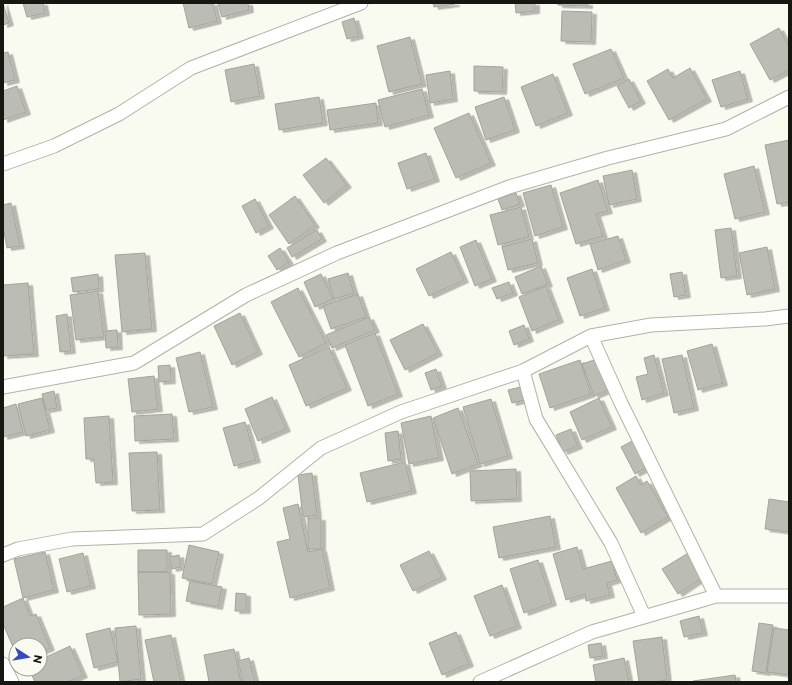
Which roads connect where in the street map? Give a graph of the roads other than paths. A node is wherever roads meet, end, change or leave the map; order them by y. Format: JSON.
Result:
{"nodes":[{"id":1,"x":361,"y":3,"type":"edge"},
{"id":2,"x":789,"y":97,"type":"edge"},
{"id":3,"x":3,"y":164,"type":"edge"},
{"id":4,"x":789,"y":316,"type":"edge"},
{"id":5,"x":591,"y":336,"type":"junction"},
{"id":6,"x":523,"y":371,"type":"junction"},
{"id":7,"x":3,"y":387,"type":"edge"},
{"id":8,"x":3,"y":555,"type":"edge"},
{"id":9,"x":716,"y":596,"type":"junction"},
{"id":10,"x":789,"y":596,"type":"edge"},
{"id":11,"x":644,"y":616,"type":"junction"},
{"id":12,"x":3,"y":664,"type":"edge"},
{"id":13,"x":12,"y":682,"type":"edge"},
{"id":14,"x":480,"y":682,"type":"edge"}],
"edges":[{"from":1,"to":3,"type":"street"},
{"from":2,"to":7,"type":"street"},
{"from":4,"to":5,"type":"street"},
{"from":5,"to":6,"type":"street"},
{"from":5,"to":9,"type":"street"},
{"from":6,"to":8,"type":"street"},
{"from":6,"to":11,"type":"street"},
{"from":9,"to":10,"type":"street"},
{"from":9,"to":11,"type":"street"},
{"from":11,"to":14,"type":"street"},
{"from":12,"to":13,"type":"street"}]}
